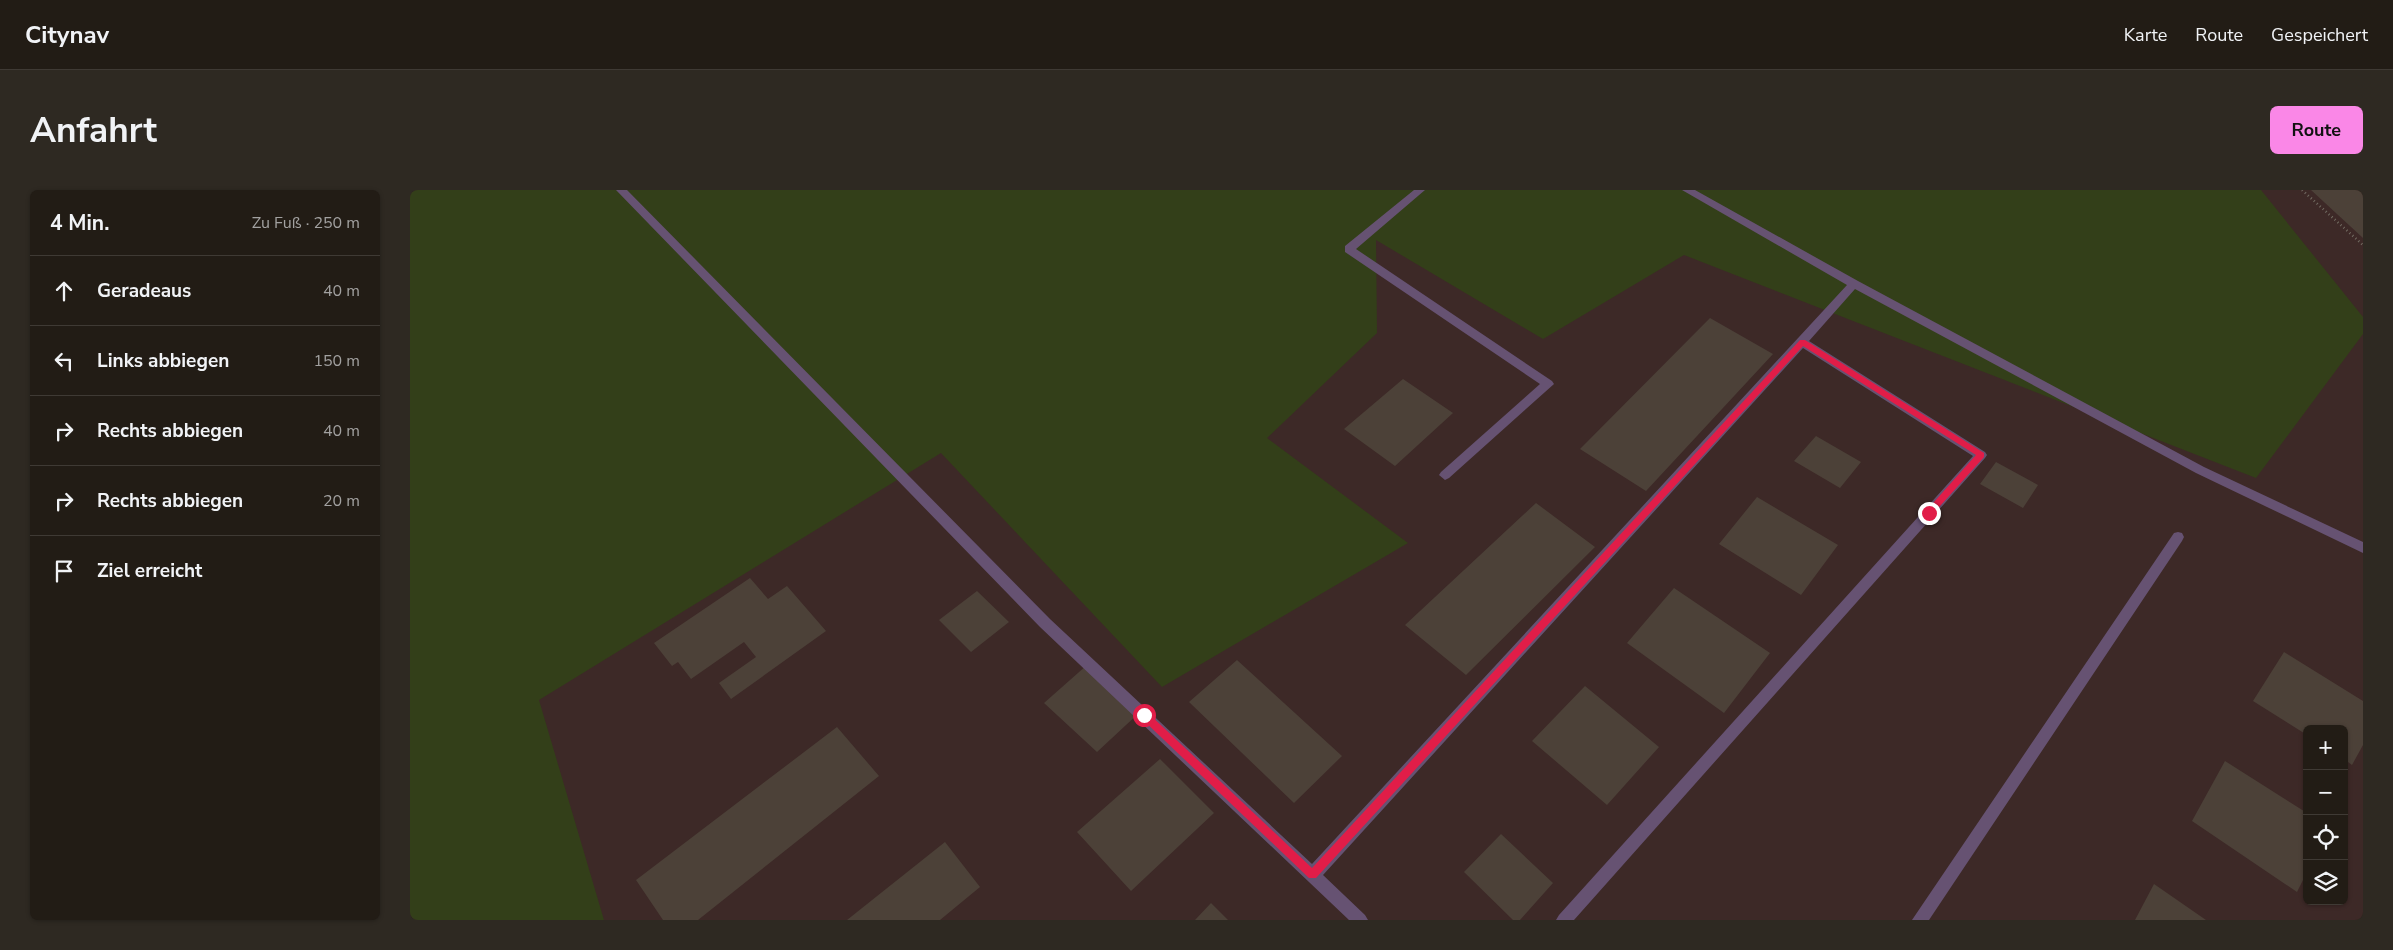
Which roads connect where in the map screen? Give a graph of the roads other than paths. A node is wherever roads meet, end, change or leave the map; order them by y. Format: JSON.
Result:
{"nodes":[{"id":1,"x":620,"y":190,"type":"edge"},
{"id":2,"x":1420,"y":190,"type":"edge"},
{"id":3,"x":1687,"y":190,"type":"edge"},
{"id":4,"x":1854,"y":284,"type":"junction"},
{"id":5,"x":1802,"y":342,"type":"junction"},
{"id":6,"x":1445,"y":475,"type":"dead end"},
{"id":7,"x":2178,"y":538,"type":"dead end"},
{"id":8,"x":2363,"y":548,"type":"edge"},
{"id":9,"x":1313,"y":874,"type":"junction"},
{"id":10,"x":1360,"y":920,"type":"edge"},
{"id":11,"x":1564,"y":920,"type":"edge"},
{"id":12,"x":1920,"y":920,"type":"edge"}],
"edges":[{"from":1,"to":9,"type":"lane"},
{"from":2,"to":6,"type":"lane"},
{"from":3,"to":4,"type":"lane"},
{"from":4,"to":5,"type":"lane"},
{"from":4,"to":8,"type":"lane"},
{"from":5,"to":9,"type":"lane"},
{"from":5,"to":11,"type":"lane"},
{"from":7,"to":12,"type":"lane"},
{"from":9,"to":10,"type":"lane"}]}
